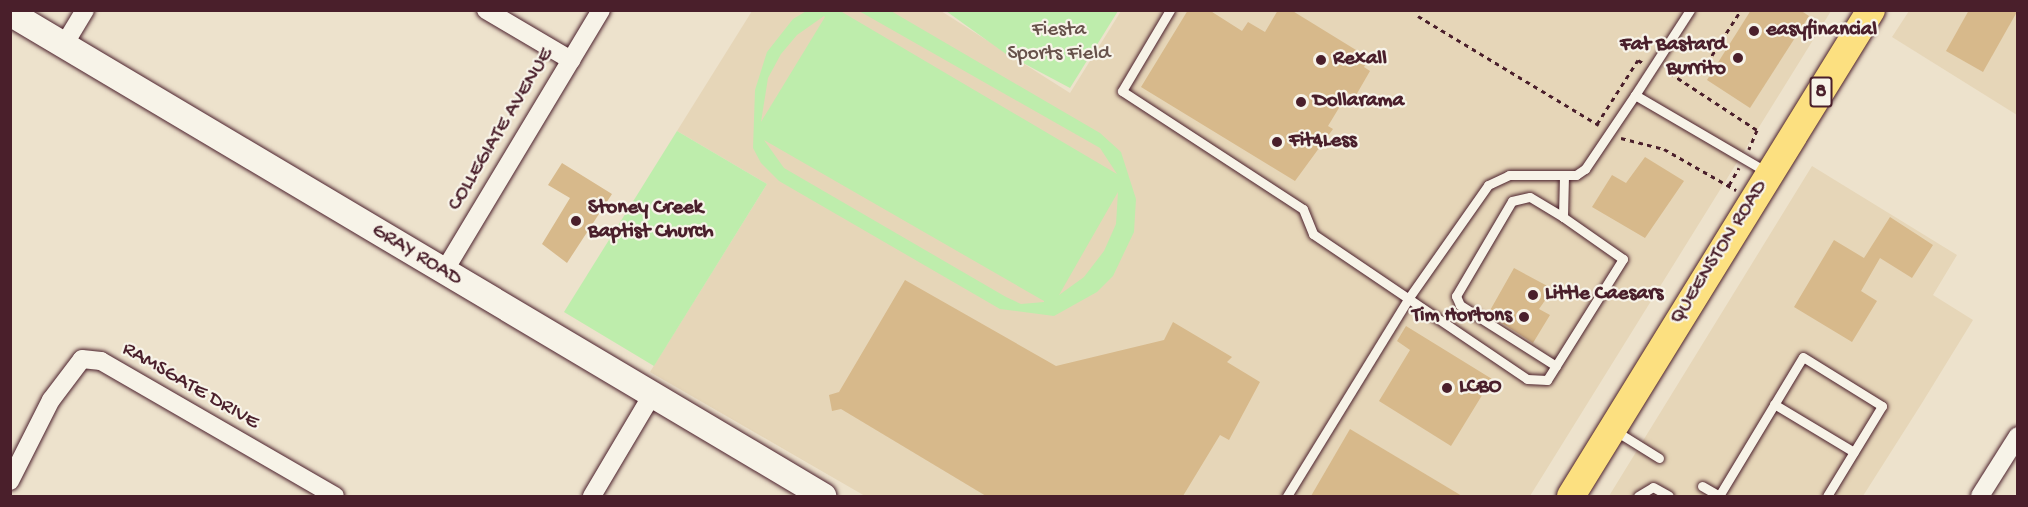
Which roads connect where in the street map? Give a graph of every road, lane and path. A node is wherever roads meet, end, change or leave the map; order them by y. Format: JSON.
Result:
{"nodes":[{"id":1,"x":85,"y":10,"type":"edge"},
{"id":2,"x":486,"y":10,"type":"edge"},
{"id":3,"x":601,"y":10,"type":"edge"},
{"id":4,"x":1170,"y":10,"type":"edge"},
{"id":5,"x":1690,"y":10,"type":"edge"},
{"id":6,"x":1872,"y":10,"type":"edge"},
{"id":7,"x":11,"y":13,"type":"edge"},
{"id":8,"x":1419,"y":16,"type":"dead end"},
{"id":9,"x":64,"y":45,"type":"junction"},
{"id":10,"x":571,"y":60,"type":"junction"},
{"id":11,"x":1670,"y":73,"type":"dead end"},
{"id":12,"x":1635,"y":95,"type":"junction"},
{"id":13,"x":1611,"y":132,"type":"junction"},
{"id":14,"x":1745,"y":159,"type":"junction"},
{"id":15,"x":1769,"y":174,"type":"junction"},
{"id":16,"x":1564,"y":177,"type":"junction"},
{"id":17,"x":1741,"y":193,"type":"junction"},
{"id":18,"x":1563,"y":217,"type":"junction"},
{"id":19,"x":443,"y":273,"type":"junction"},
{"id":20,"x":1408,"y":298,"type":"junction"},
{"id":21,"x":1556,"y":366,"type":"junction"},
{"id":22,"x":652,"y":394,"type":"junction"},
{"id":23,"x":1774,"y":404,"type":"junction"},
{"id":24,"x":1612,"y":429,"type":"junction"},
{"id":25,"x":2018,"y":436,"type":"edge"},
{"id":26,"x":1854,"y":452,"type":"junction"},
{"id":27,"x":1659,"y":458,"type":"dead end"},
{"id":28,"x":10,"y":481,"type":"edge"},
{"id":29,"x":1702,"y":486,"type":"dead end"},
{"id":30,"x":335,"y":496,"type":"edge"},
{"id":31,"x":592,"y":496,"type":"edge"},
{"id":32,"x":823,"y":496,"type":"edge"},
{"id":33,"x":1287,"y":496,"type":"edge"},
{"id":34,"x":1570,"y":496,"type":"edge"},
{"id":35,"x":1638,"y":496,"type":"edge"},
{"id":36,"x":1669,"y":496,"type":"edge"},
{"id":37,"x":1719,"y":496,"type":"edge"},
{"id":38,"x":1827,"y":496,"type":"edge"},
{"id":39,"x":1980,"y":496,"type":"edge"}],
"edges":[{"from":1,"to":9,"type":"street"},
{"from":2,"to":10,"type":"street"},
{"from":3,"to":10,"type":"street","name":"COLLEGIATE AVENUE"},
{"from":4,"to":20,"type":"lane"},
{"from":5,"to":12,"type":"lane"},
{"from":6,"to":15,"type":"main road","name":"QUEENSTON ROAD","number":"8"},
{"from":7,"to":9,"type":"main road","name":"GRAY ROAD"},
{"from":8,"to":13,"type":"path"},
{"from":9,"to":19,"type":"main road","name":"GRAY ROAD"},
{"from":10,"to":19,"type":"street","name":"COLLEGIATE AVENUE"},
{"from":11,"to":14,"type":"path"},
{"from":12,"to":13,"type":"lane"},
{"from":12,"to":14,"type":"lane"},
{"from":13,"to":16,"type":"lane"},
{"from":13,"to":17,"type":"path"},
{"from":14,"to":15,"type":"lane"},
{"from":14,"to":17,"type":"path"},
{"from":15,"to":17,"type":"main road","name":"QUEENSTON ROAD","number":"8"},
{"from":16,"to":18,"type":"lane"},
{"from":16,"to":20,"type":"lane"},
{"from":17,"to":24,"type":"main road","name":"QUEENSTON ROAD","number":"8"},
{"from":18,"to":21,"type":"lane"},
{"from":18,"to":21,"type":"lane"},
{"from":19,"to":22,"type":"main road","name":"GRAY ROAD"},
{"from":20,"to":21,"type":"lane"},
{"from":20,"to":33,"type":"lane"},
{"from":22,"to":31,"type":"street"},
{"from":22,"to":32,"type":"main road","name":"GRAY ROAD"},
{"from":23,"to":26,"type":"lane"},
{"from":23,"to":26,"type":"lane"},
{"from":23,"to":37,"type":"lane"},
{"from":24,"to":27,"type":"lane"},
{"from":24,"to":34,"type":"main road","name":"QUEENSTON ROAD","number":"8"},
{"from":25,"to":39,"type":"street"},
{"from":26,"to":38,"type":"lane"},
{"from":28,"to":30,"type":"street","name":"RAMSGATE DRIVE"},
{"from":29,"to":37,"type":"lane"},
{"from":35,"to":36,"type":"lane"}]}
